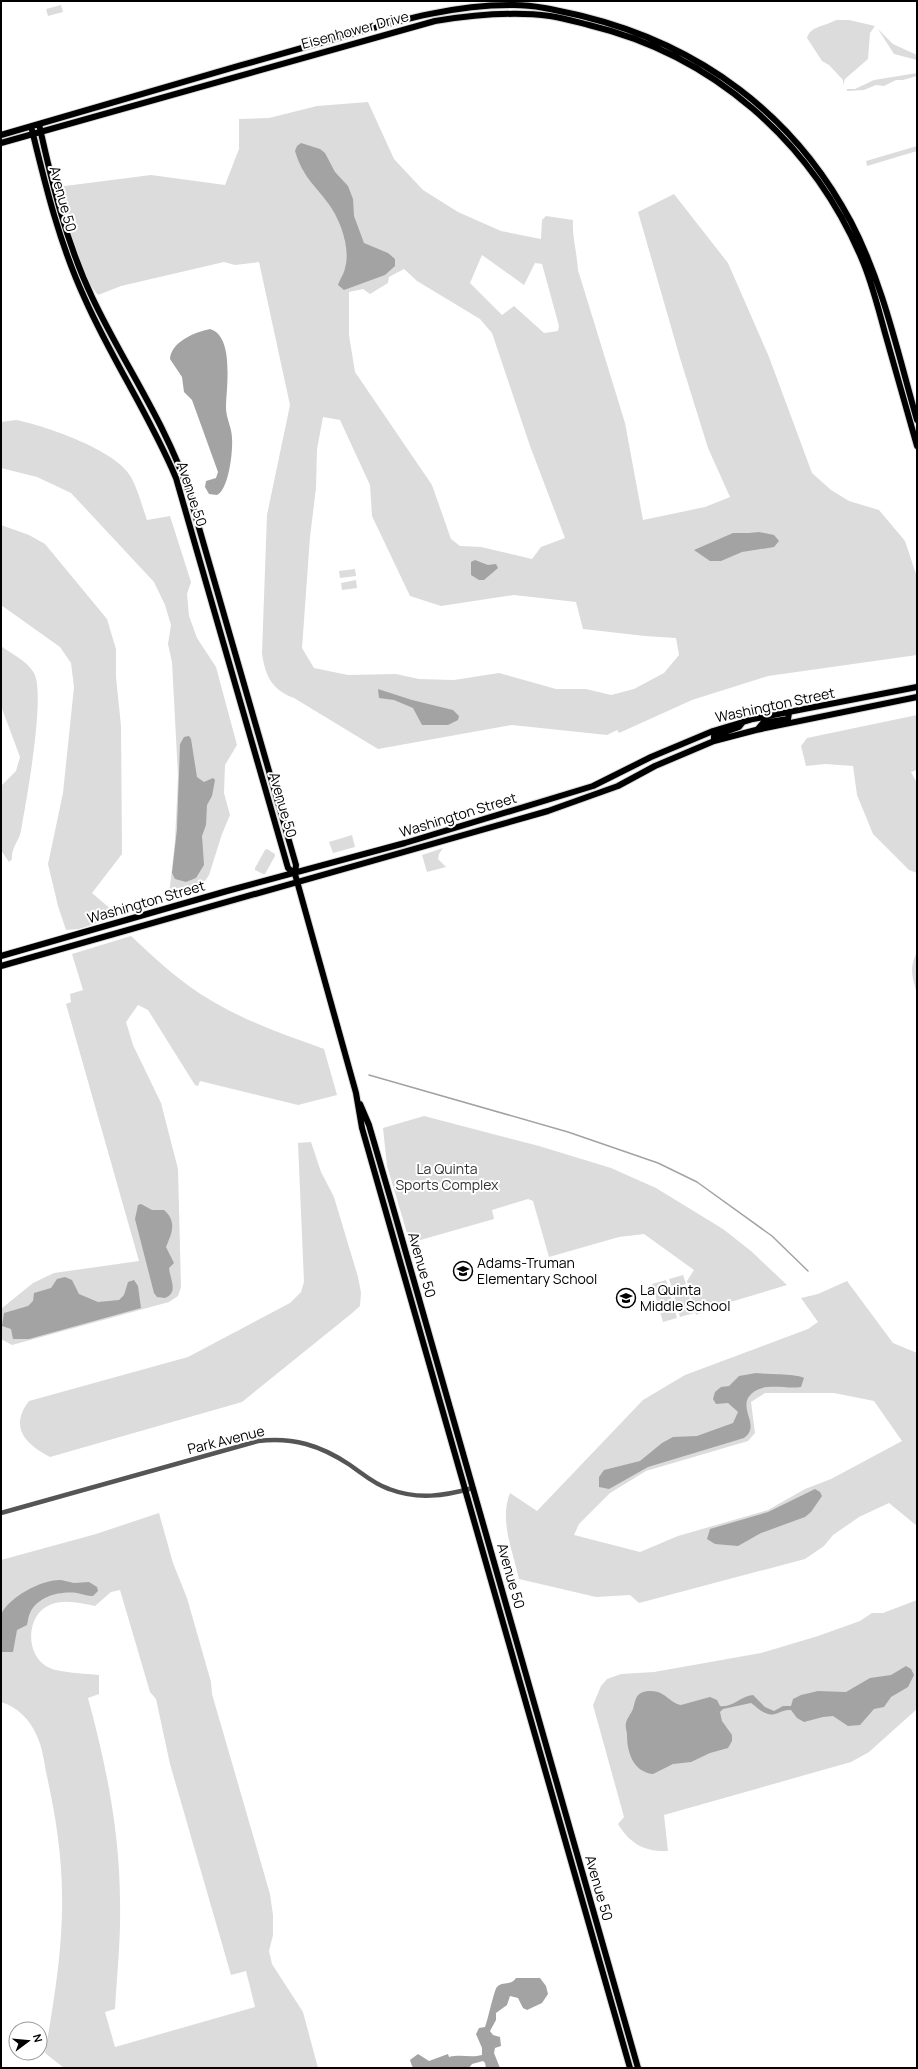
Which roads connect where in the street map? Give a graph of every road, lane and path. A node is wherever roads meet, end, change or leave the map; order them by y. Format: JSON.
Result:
{"nodes":[{"id":1,"x":768,"y":122,"type":"junction"},
{"id":2,"x":39,"y":124,"type":"junction"},
{"id":3,"x":31,"y":126,"type":"junction"},
{"id":4,"x":41,"y":132,"type":"junction"},
{"id":5,"x":33,"y":134,"type":"junction"},
{"id":6,"x":1,"y":135,"type":"edge"},
{"id":7,"x":1,"y":143,"type":"edge"},
{"id":8,"x":800,"y":145,"type":"junction"},
{"id":9,"x":150,"y":406,"type":"junction"},
{"id":10,"x":144,"y":410,"type":"junction"},
{"id":11,"x":917,"y":420,"type":"edge"},
{"id":12,"x":917,"y":446,"type":"edge"},
{"id":13,"x":917,"y":687,"type":"edge"},
{"id":14,"x":917,"y":697,"type":"edge"},
{"id":15,"x":789,"y":713,"type":"junction"},
{"id":16,"x":743,"y":722,"type":"junction"},
{"id":17,"x":758,"y":729,"type":"junction"},
{"id":18,"x":714,"y":741,"type":"junction"},
{"id":19,"x":295,"y":874,"type":"junction"},
{"id":20,"x":298,"y":883,"type":"junction"},
{"id":21,"x":1,"y":956,"type":"edge"},
{"id":22,"x":1,"y":966,"type":"edge"},
{"id":23,"x":356,"y":1093,"type":"junction"},
{"id":24,"x":473,"y":1488,"type":"junction"},
{"id":25,"x":466,"y":1490,"type":"junction"},
{"id":26,"x":1,"y":1513,"type":"edge"},
{"id":27,"x":603,"y":1972,"type":"junction"},
{"id":28,"x":626,"y":2025,"type":"junction"},
{"id":29,"x":630,"y":2068,"type":"edge"},
{"id":30,"x":638,"y":2068,"type":"edge"}],
"edges":[{"from":1,"to":4,"type":"main road","name":"Eisenhower Drive"},
{"from":1,"to":8,"type":"street"},
{"from":1,"to":12,"type":"main road","name":"Eisenhower Drive"},
{"from":2,"to":3,"type":"main road","name":"Eisenhower Drive"},
{"from":2,"to":4,"type":"main road","name":"Avenue 50"},
{"from":2,"to":8,"type":"main road","name":"Eisenhower Drive"},
{"from":3,"to":5,"type":"main road","name":"Avenue 50"},
{"from":3,"to":6,"type":"main road","name":"Eisenhower Drive"},
{"from":4,"to":5,"type":"main road","name":"Eisenhower Drive"},
{"from":4,"to":9,"type":"main road","name":"Avenue 50"},
{"from":5,"to":7,"type":"main road","name":"Eisenhower Drive"},
{"from":5,"to":10,"type":"main road","name":"Avenue 50"},
{"from":8,"to":11,"type":"main road","name":"Eisenhower Drive"},
{"from":9,"to":10,"type":"main road"},
{"from":9,"to":19,"type":"main road","name":"Avenue 50"},
{"from":10,"to":19,"type":"main road","name":"Avenue 50"},
{"from":13,"to":15,"type":"main road","name":"Washington Street"},
{"from":14,"to":17,"type":"main road","name":"Washington Street"},
{"from":15,"to":16,"type":"main road","name":"Washington Street"},
{"from":15,"to":17,"type":"main road"},
{"from":16,"to":18,"type":"main road"},
{"from":16,"to":19,"type":"main road","name":"Washington Street"},
{"from":17,"to":18,"type":"main road","name":"Washington Street"},
{"from":18,"to":20,"type":"main road","name":"Washington Street"},
{"from":19,"to":20,"type":"main road","name":"Avenue 50"},
{"from":19,"to":21,"type":"main road","name":"Washington Street"},
{"from":20,"to":22,"type":"main road","name":"Washington Street"},
{"from":20,"to":23,"type":"main road","name":"Avenue 50"},
{"from":23,"to":24,"type":"main road","name":"Avenue 50"},
{"from":23,"to":25,"type":"main road","name":"Avenue 50"},
{"from":24,"to":25,"type":"street","name":"Park Avenue"},
{"from":24,"to":28,"type":"main road","name":"Avenue 50"},
{"from":25,"to":26,"type":"street","name":"Park Avenue"},
{"from":25,"to":27,"type":"main road","name":"Avenue 50"},
{"from":27,"to":28,"type":"main road"},
{"from":27,"to":29,"type":"main road","name":"Avenue 50"},
{"from":28,"to":30,"type":"main road","name":"Avenue 50"}]}
